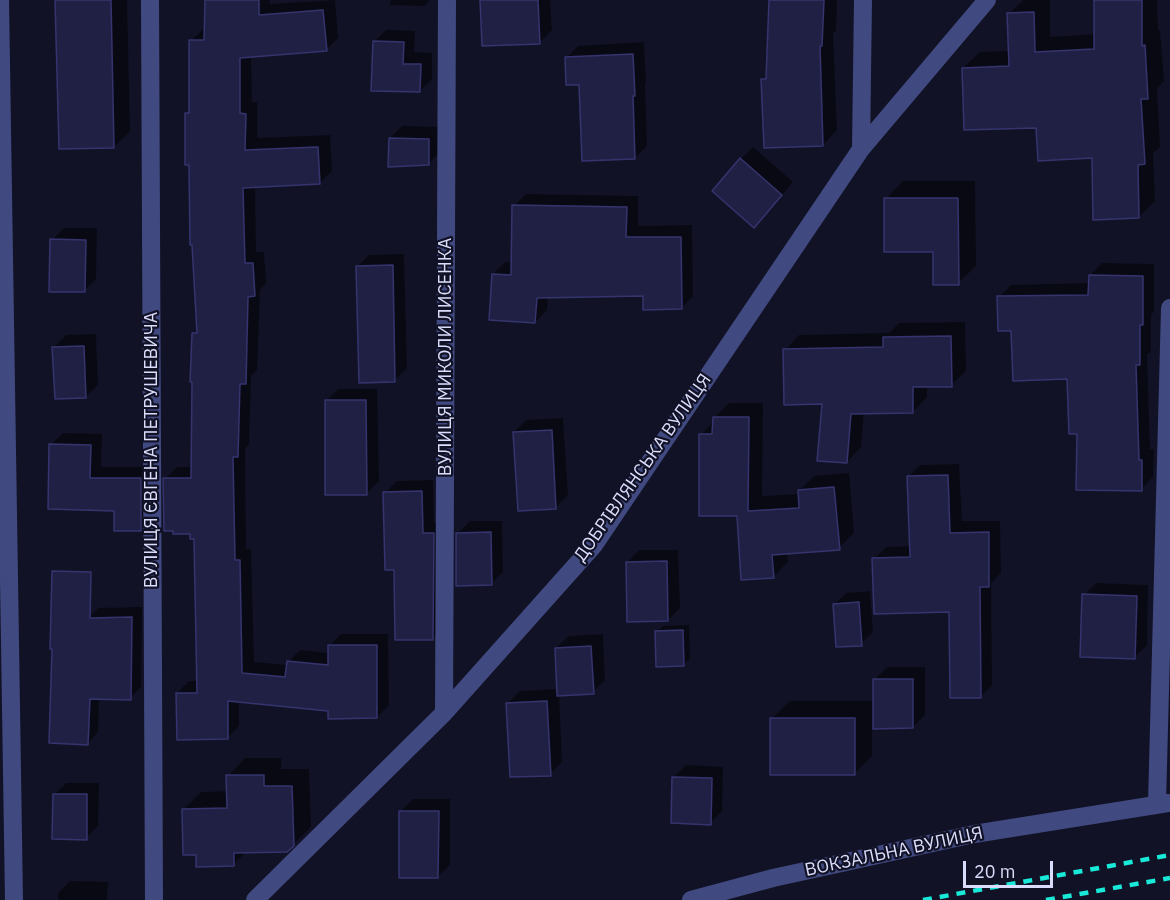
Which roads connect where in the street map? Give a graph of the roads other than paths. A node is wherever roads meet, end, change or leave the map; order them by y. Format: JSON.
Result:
{"nodes":[{"id":1,"x":0,"y":0,"type":"edge"},
{"id":2,"x":150,"y":0,"type":"edge"},
{"id":3,"x":447,"y":0,"type":"edge"},
{"id":4,"x":863,"y":0,"type":"edge"},
{"id":5,"x":987,"y":0,"type":"edge"},
{"id":6,"x":861,"y":148,"type":"junction"},
{"id":7,"x":1170,"y":308,"type":"edge"},
{"id":8,"x":444,"y":713,"type":"junction"},
{"id":9,"x":1164,"y":803,"type":"edge"},
{"id":10,"x":14,"y":900,"type":"edge"},
{"id":11,"x":154,"y":900,"type":"edge"},
{"id":12,"x":255,"y":900,"type":"edge"},
{"id":13,"x":691,"y":900,"type":"edge"}],
"edges":[{"from":1,"to":10,"type":"street"},
{"from":2,"to":11,"type":"street","name":"ВУЛИЦЯ ЄВГЕНА ПЕТРУШЕВИЧА"},
{"from":3,"to":8,"type":"street","name":"ВУЛИЦЯ МИКОЛИ ЛИСЕНКА"},
{"from":4,"to":6,"type":"street"},
{"from":5,"to":6,"type":"street","name":"ДОБРІВЛЯНСЬКА ВУЛИЦЯ"},
{"from":6,"to":8,"type":"street","name":"ДОБРІВЛЯНСЬКА ВУЛИЦЯ"},
{"from":7,"to":9,"type":"street"},
{"from":8,"to":12,"type":"street","name":"ДОБРІВЛЯНСЬКА ВУЛИЦЯ"},
{"from":9,"to":13,"type":"street","name":"ВОКЗАЛЬНА ВУЛИЦЯ"}]}
